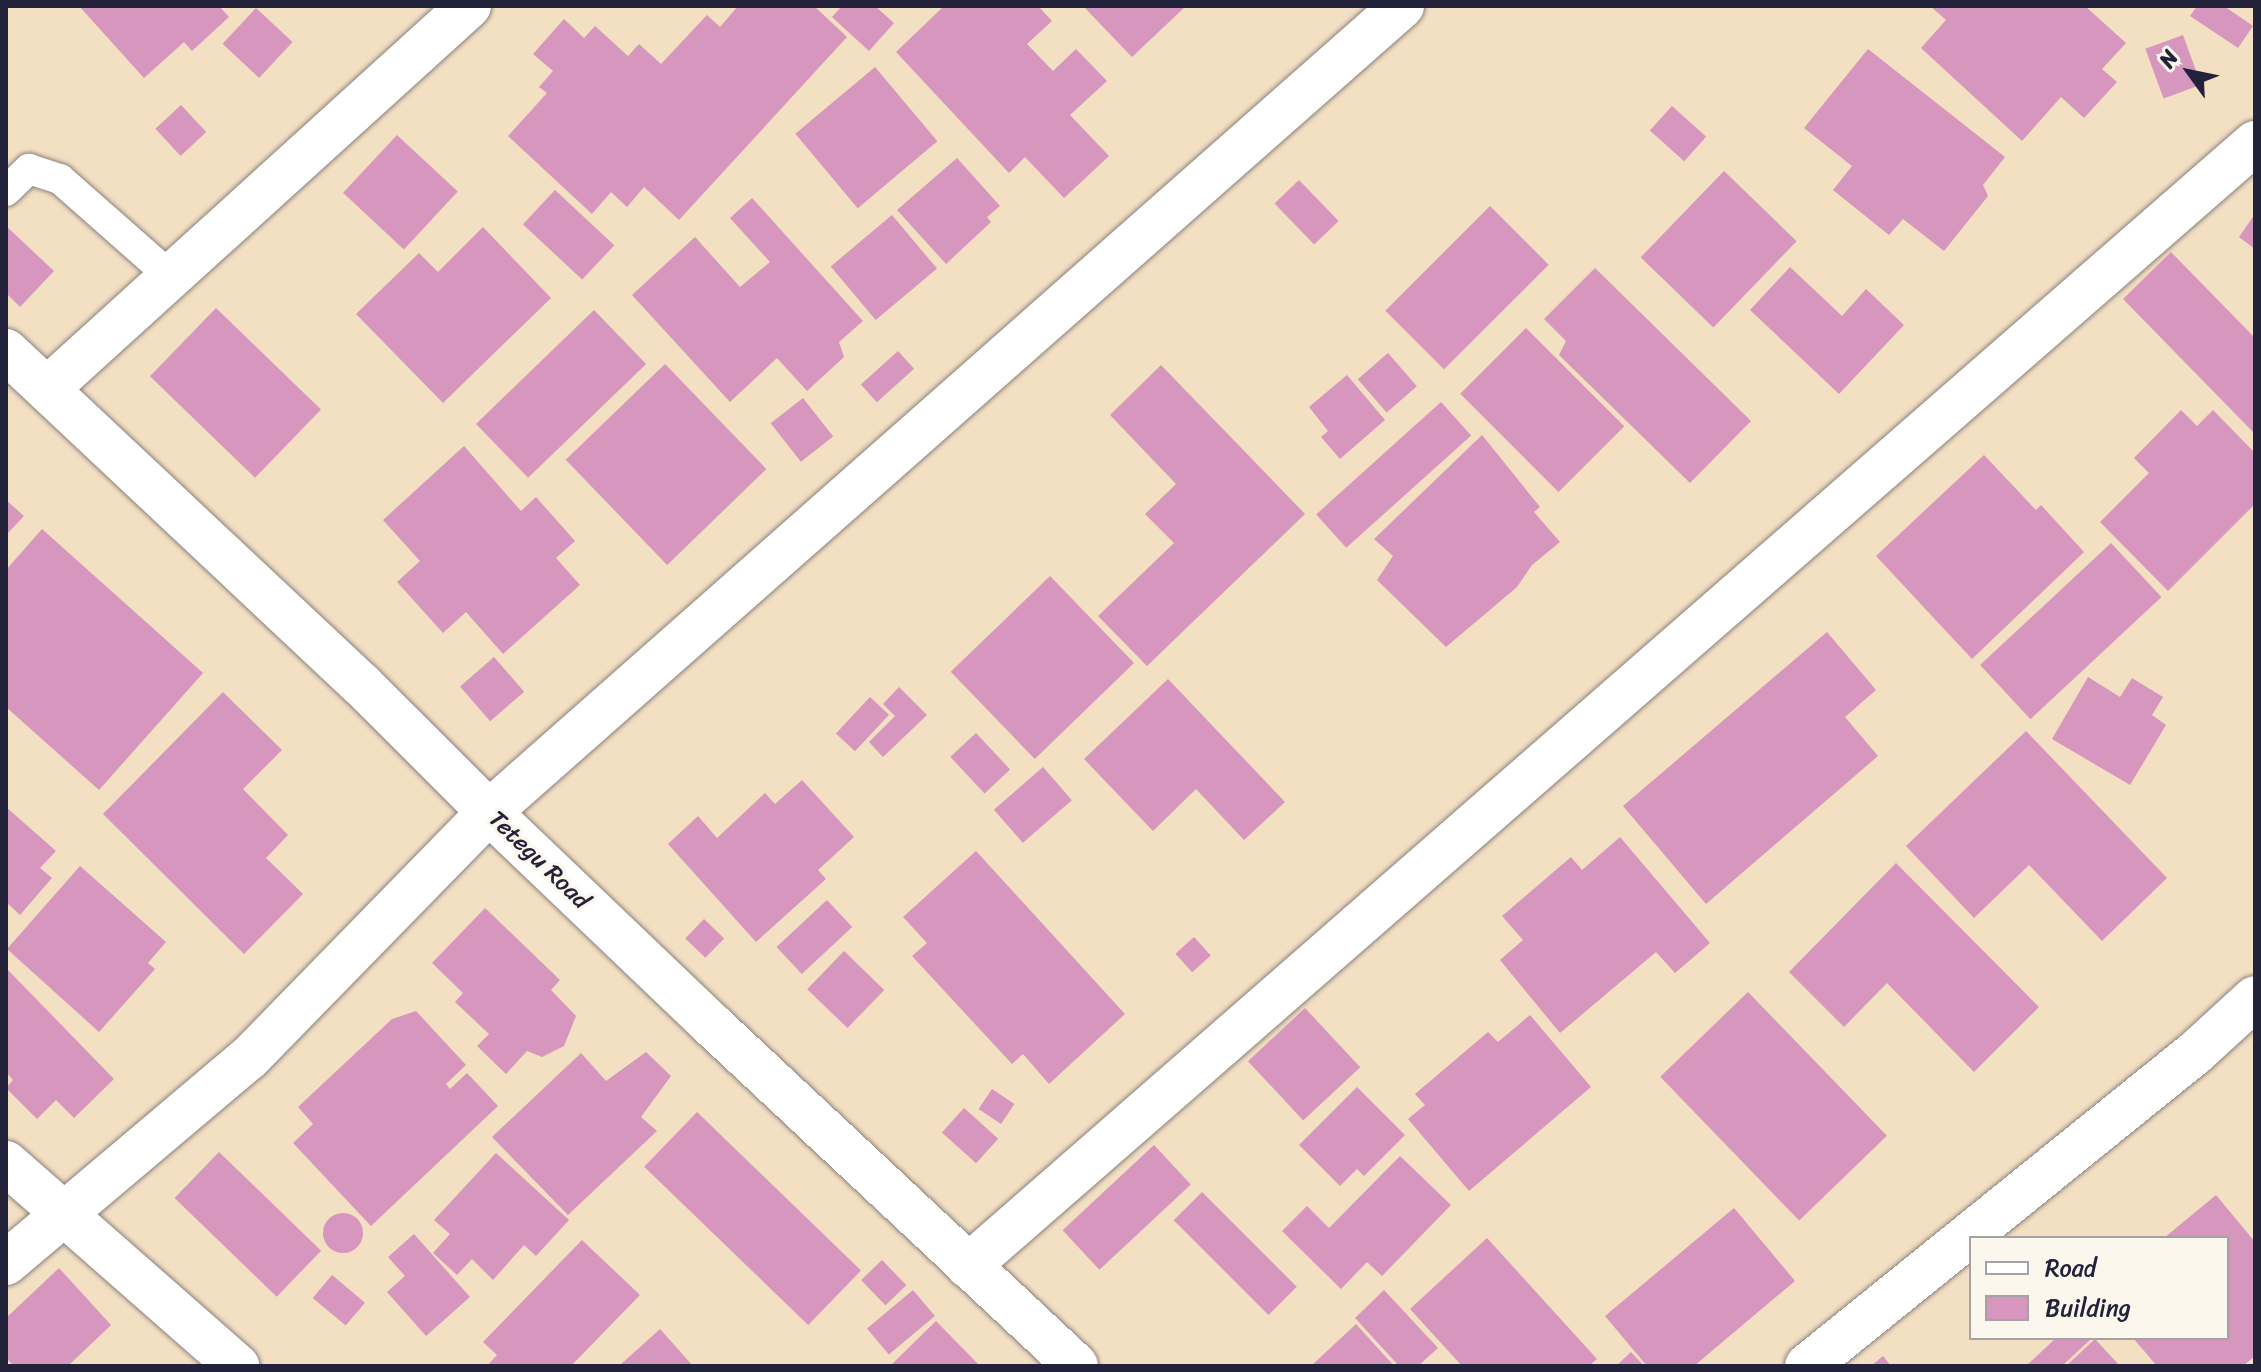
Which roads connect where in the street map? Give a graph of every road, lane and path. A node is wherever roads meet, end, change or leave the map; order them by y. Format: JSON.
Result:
{"nodes":[{"id":1,"x":469,"y":6,"type":"edge"},
{"id":2,"x":1402,"y":6,"type":"edge"},
{"id":3,"x":2255,"y":143,"type":"edge"},
{"id":4,"x":6,"y":191,"type":"edge"},
{"id":5,"x":171,"y":277,"type":"junction"},
{"id":6,"x":6,"y":351,"type":"edge"},
{"id":7,"x":47,"y":389,"type":"junction"},
{"id":8,"x":489,"y":812,"type":"junction"},
{"id":9,"x":2255,"y":998,"type":"edge"},
{"id":10,"x":6,"y":1163,"type":"edge"},
{"id":11,"x":64,"y":1214,"type":"junction"},
{"id":12,"x":6,"y":1263,"type":"edge"},
{"id":13,"x":968,"y":1266,"type":"junction"},
{"id":14,"x":237,"y":1366,"type":"edge"},
{"id":15,"x":1076,"y":1366,"type":"edge"},
{"id":16,"x":1807,"y":1366,"type":"edge"}],
"edges":[{"from":1,"to":5,"type":"street"},
{"from":2,"to":8,"type":"street"},
{"from":3,"to":13,"type":"street"},
{"from":4,"to":5,"type":"lane"},
{"from":5,"to":7,"type":"street"},
{"from":6,"to":7,"type":"street","name":"Tetegu Road"},
{"from":7,"to":8,"type":"street","name":"Tetegu Road"},
{"from":8,"to":11,"type":"street"},
{"from":8,"to":13,"type":"street","name":"Tetegu Road"},
{"from":9,"to":16,"type":"street"},
{"from":10,"to":11,"type":"street"},
{"from":11,"to":12,"type":"street"},
{"from":11,"to":14,"type":"street"},
{"from":13,"to":15,"type":"street","name":"Tetegu Road"}]}
